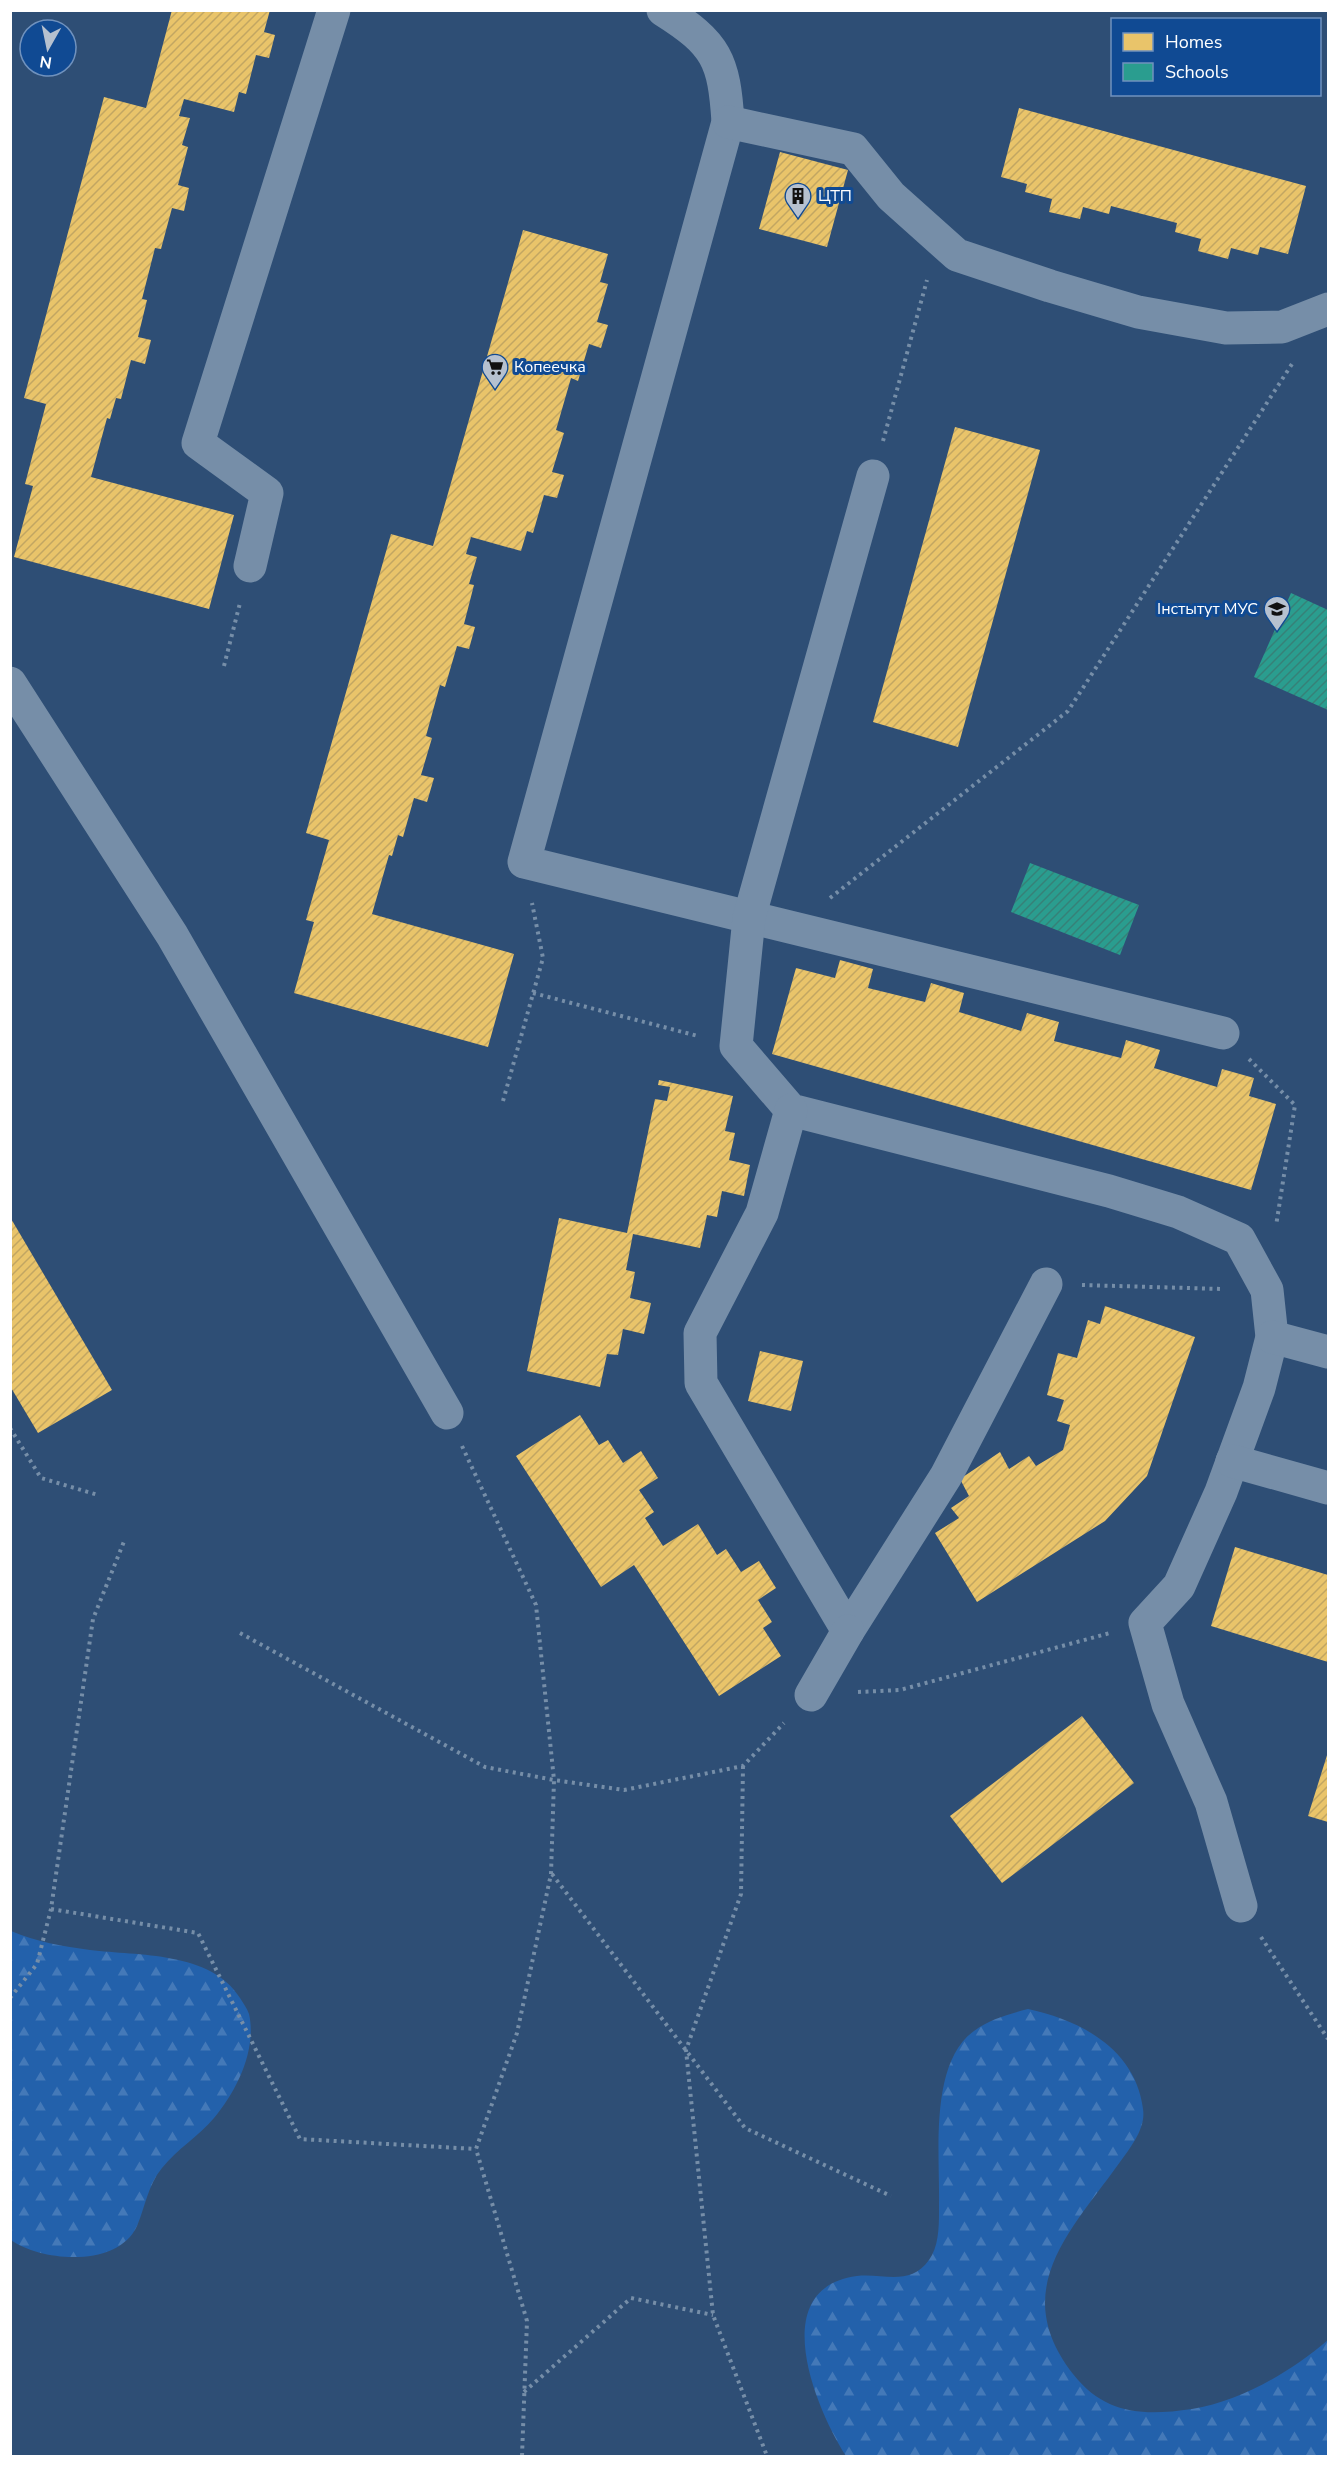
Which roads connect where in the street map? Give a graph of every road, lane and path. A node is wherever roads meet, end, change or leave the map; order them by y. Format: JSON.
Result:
{"nodes":[{"id":1,"x":334,"y":10,"type":"edge"},
{"id":2,"x":663,"y":10,"type":"edge"},
{"id":3,"x":728,"y":122,"type":"junction"},
{"id":4,"x":939,"y":238,"type":"junction"},
{"id":5,"x":1329,"y":309,"type":"edge"},
{"id":6,"x":1295,"y":360,"type":"dead end"},
{"id":7,"x":873,"y":476,"type":"joint"},
{"id":8,"x":250,"y":566,"type":"joint"},
{"id":9,"x":224,"y":666,"type":"dead end"},
{"id":10,"x":10,"y":683,"type":"edge"},
{"id":11,"x":524,"y":862,"type":"junction"},
{"id":12,"x":749,"y":918,"type":"junction"},
{"id":13,"x":792,"y":928,"type":"junction"},
{"id":14,"x":533,"y":993,"type":"junction"},
{"id":15,"x":1223,"y":1033,"type":"joint"},
{"id":16,"x":736,"y":1046,"type":"junction"},
{"id":17,"x":502,"y":1101,"type":"dead end"},
{"id":18,"x":791,"y":1110,"type":"junction"},
{"id":19,"x":1275,"y":1232,"type":"dead end"},
{"id":20,"x":1046,"y":1284,"type":"joint"},
{"id":21,"x":1266,"y":1290,"type":"junction"},
{"id":22,"x":1272,"y":1337,"type":"junction"},
{"id":23,"x":1329,"y":1352,"type":"edge"},
{"id":24,"x":447,"y":1413,"type":"joint"},
{"id":25,"x":10,"y":1428,"type":"edge"},
{"id":26,"x":1232,"y":1461,"type":"junction"},
{"id":27,"x":1329,"y":1488,"type":"edge"},
{"id":28,"x":98,"y":1495,"type":"dead end"},
{"id":29,"x":126,"y":1539,"type":"dead end"},
{"id":30,"x":1145,"y":1623,"type":"junction"},
{"id":31,"x":848,"y":1631,"type":"junction"},
{"id":32,"x":240,"y":1633,"type":"dead end"},
{"id":33,"x":811,"y":1695,"type":"junction"},
{"id":34,"x":743,"y":1766,"type":"junction"},
{"id":35,"x":554,"y":1780,"type":"junction"},
{"id":36,"x":551,"y":1874,"type":"junction"},
{"id":37,"x":1241,"y":1906,"type":"joint"},
{"id":38,"x":51,"y":1909,"type":"junction"},
{"id":39,"x":10,"y":1998,"type":"edge"},
{"id":40,"x":1329,"y":2039,"type":"edge"},
{"id":41,"x":686,"y":2050,"type":"junction"},
{"id":42,"x":476,"y":2149,"type":"junction"},
{"id":43,"x":891,"y":2196,"type":"dead end"},
{"id":44,"x":714,"y":2315,"type":"junction"},
{"id":45,"x":524,"y":2392,"type":"junction"},
{"id":46,"x":522,"y":2457,"type":"edge"},
{"id":47,"x":767,"y":2457,"type":"edge"}],
"edges":[{"from":1,"to":8,"type":"street"},
{"from":2,"to":3,"type":"street"},
{"from":3,"to":4,"type":"street"},
{"from":3,"to":11,"type":"street"},
{"from":4,"to":5,"type":"street"},
{"from":4,"to":7,"type":"path"},
{"from":6,"to":13,"type":"path"},
{"from":7,"to":12,"type":"street"},
{"from":8,"to":9,"type":"path"},
{"from":10,"to":24,"type":"street"},
{"from":11,"to":12,"type":"street"},
{"from":11,"to":14,"type":"path"},
{"from":12,"to":13,"type":"street"},
{"from":12,"to":16,"type":"street"},
{"from":13,"to":15,"type":"street"},
{"from":14,"to":16,"type":"path"},
{"from":14,"to":17,"type":"path"},
{"from":15,"to":19,"type":"path"},
{"from":16,"to":18,"type":"street"},
{"from":18,"to":21,"type":"street"},
{"from":18,"to":31,"type":"street"},
{"from":20,"to":21,"type":"path"},
{"from":20,"to":31,"type":"street"},
{"from":21,"to":22,"type":"street"},
{"from":22,"to":23,"type":"street"},
{"from":22,"to":26,"type":"street"},
{"from":24,"to":35,"type":"path"},
{"from":25,"to":28,"type":"path"},
{"from":26,"to":27,"type":"street"},
{"from":26,"to":30,"type":"street"},
{"from":29,"to":38,"type":"path"},
{"from":30,"to":33,"type":"path"},
{"from":30,"to":37,"type":"street"},
{"from":31,"to":33,"type":"street"},
{"from":32,"to":35,"type":"path"},
{"from":33,"to":34,"type":"path"},
{"from":34,"to":35,"type":"path"},
{"from":34,"to":41,"type":"path"},
{"from":35,"to":36,"type":"path"},
{"from":36,"to":41,"type":"path"},
{"from":36,"to":42,"type":"path"},
{"from":37,"to":40,"type":"path"},
{"from":38,"to":39,"type":"path"},
{"from":38,"to":42,"type":"path"},
{"from":41,"to":43,"type":"path"},
{"from":41,"to":44,"type":"path"},
{"from":42,"to":45,"type":"path"},
{"from":44,"to":45,"type":"path"},
{"from":44,"to":47,"type":"path"},
{"from":45,"to":46,"type":"path"}]}
